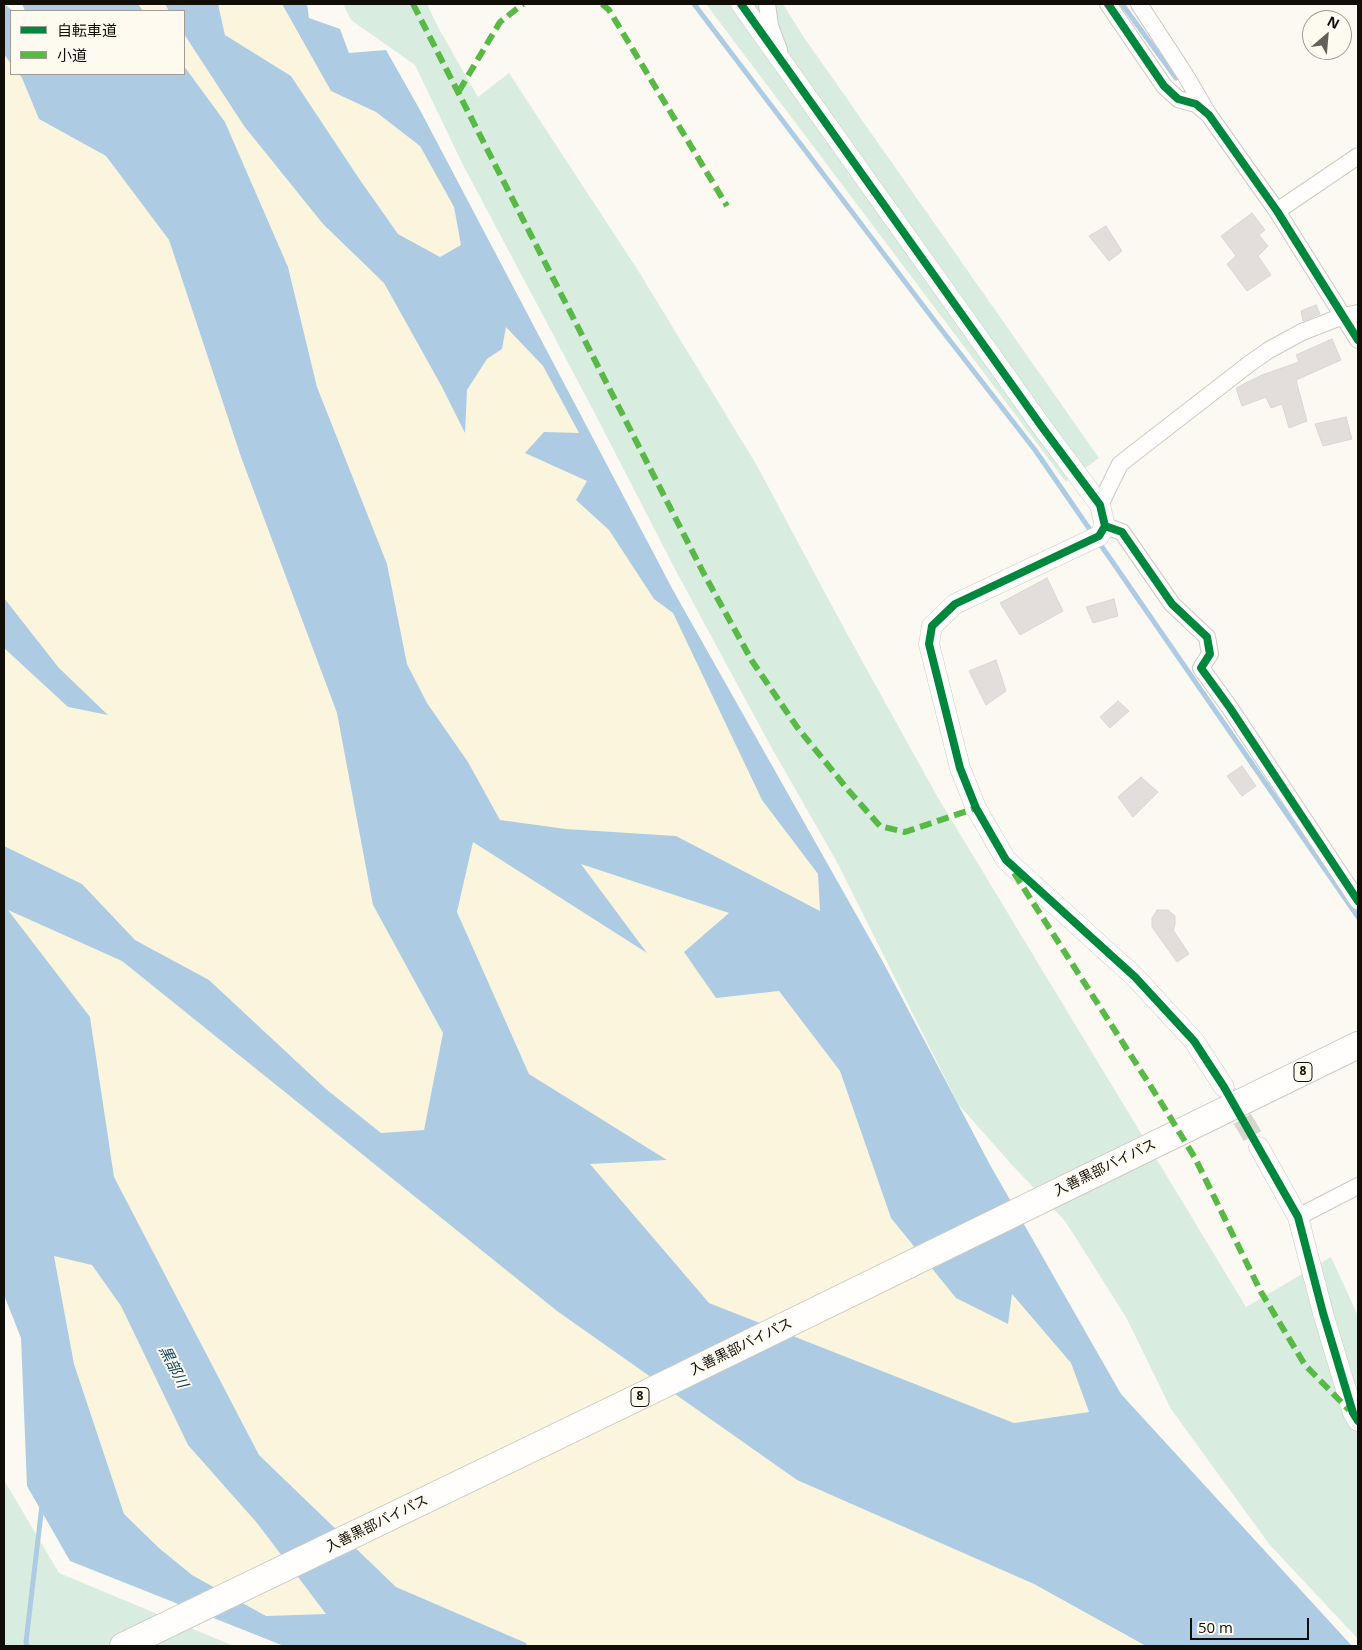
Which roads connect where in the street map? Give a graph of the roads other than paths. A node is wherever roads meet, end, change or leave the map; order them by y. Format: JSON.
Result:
{"nodes":[{"id":1,"x":741,"y":4,"type":"edge"},
{"id":2,"x":767,"y":4,"type":"edge"},
{"id":3,"x":1108,"y":4,"type":"edge"},
{"id":4,"x":1139,"y":4,"type":"edge"},
{"id":5,"x":784,"y":64,"type":"junction"},
{"id":6,"x":1209,"y":115,"type":"junction"},
{"id":7,"x":1358,"y":156,"type":"edge"},
{"id":8,"x":1277,"y":211,"type":"junction"},
{"id":9,"x":1351,"y":315,"type":"edge"},
{"id":10,"x":1358,"y":340,"type":"edge"},
{"id":11,"x":1100,"y":504,"type":"junction"},
{"id":12,"x":1105,"y":526,"type":"junction"},
{"id":13,"x":1358,"y":901,"type":"edge"},
{"id":14,"x":1358,"y":1045,"type":"edge"},
{"id":15,"x":1224,"y":1087,"type":"tunnel mouth"},
{"id":16,"x":1259,"y":1147,"type":"tunnel mouth"},
{"id":17,"x":1358,"y":1186,"type":"edge"},
{"id":18,"x":1298,"y":1218,"type":"junction"},
{"id":19,"x":1358,"y":1421,"type":"edge"},
{"id":20,"x":124,"y":1646,"type":"edge"}],
"edges":[{"from":1,"to":5,"type":"street"},
{"from":2,"to":5,"type":"street"},
{"from":3,"to":6,"type":"street"},
{"from":4,"to":6,"type":"street"},
{"from":5,"to":11,"type":"street"},
{"from":6,"to":8,"type":"street"},
{"from":7,"to":8,"type":"street"},
{"from":8,"to":9,"type":"street"},
{"from":9,"to":10,"type":"street"},
{"from":9,"to":11,"type":"street"},
{"from":11,"to":12,"type":"street"},
{"from":12,"to":13,"type":"street"},
{"from":12,"to":15,"type":"street"},
{"from":14,"to":20,"type":"highway","name":"入善黒部バイパス","number":"8"},
{"from":16,"to":18,"type":"street"},
{"from":17,"to":18,"type":"street"},
{"from":18,"to":19,"type":"street"}]}
